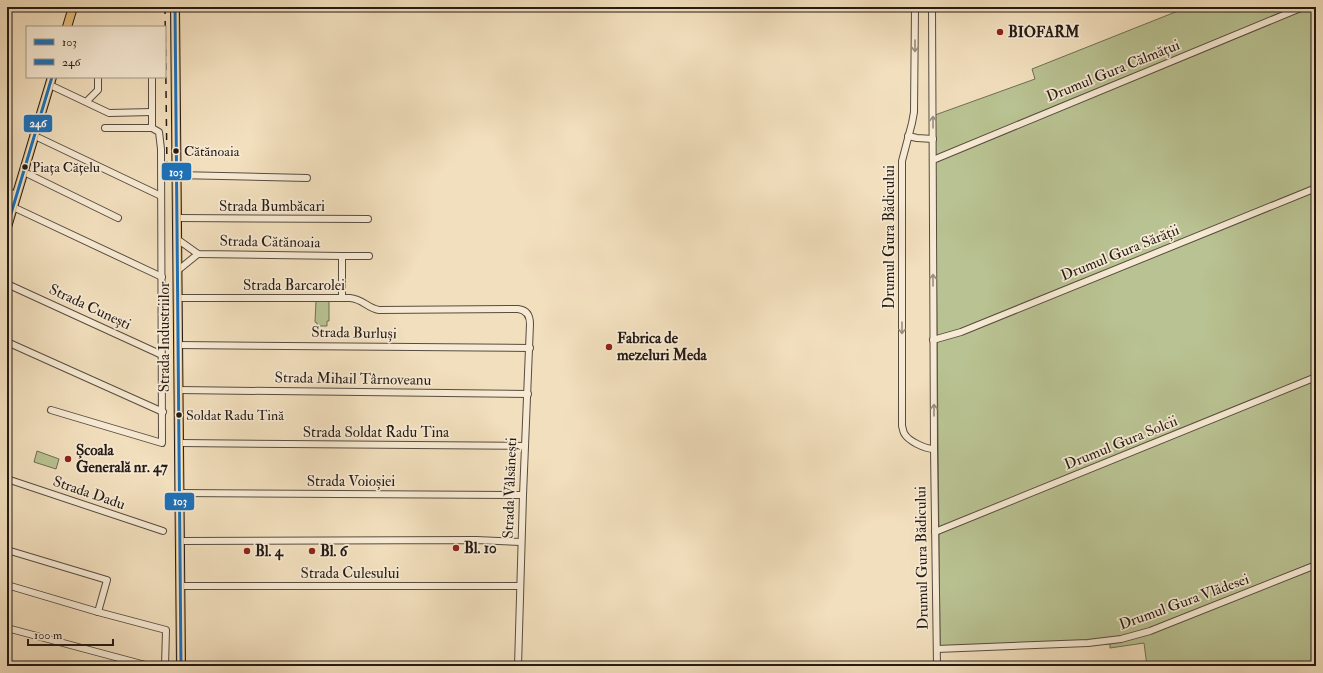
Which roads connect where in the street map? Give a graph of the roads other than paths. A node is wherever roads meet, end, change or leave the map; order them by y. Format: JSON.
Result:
{"nodes":[{"id":1,"x":73,"y":7,"type":"edge"},
{"id":2,"x":174,"y":7,"type":"edge"},
{"id":3,"x":915,"y":7,"type":"edge"},
{"id":4,"x":932,"y":7,"type":"edge"},
{"id":5,"x":1303,"y":7,"type":"edge"},
{"id":6,"x":67,"y":26,"type":"edge"},
{"id":7,"x":98,"y":78,"type":"edge"},
{"id":8,"x":152,"y":78,"type":"edge"},
{"id":9,"x":51,"y":81,"type":"edge"},
{"id":10,"x":87,"y":101,"type":"junction"},
{"id":11,"x":152,"y":112,"type":"junction"},
{"id":12,"x":105,"y":128,"type":"dead end"},
{"id":13,"x":152,"y":128,"type":"junction"},
{"id":14,"x":35,"y":136,"type":"junction"},
{"id":15,"x":908,"y":136,"type":"junction"},
{"id":16,"x":933,"y":139,"type":"junction"},
{"id":17,"x":933,"y":160,"type":"junction"},
{"id":18,"x":24,"y":172,"type":"junction"},
{"id":19,"x":176,"y":175,"type":"junction"},
{"id":20,"x":307,"y":178,"type":"dead end"},
{"id":21,"x":1316,"y":188,"type":"edge"},
{"id":22,"x":7,"y":193,"type":"edge"},
{"id":23,"x":17,"y":194,"type":"junction"},
{"id":24,"x":161,"y":196,"type":"junction"},
{"id":25,"x":13,"y":207,"type":"junction"},
{"id":26,"x":118,"y":218,"type":"dead end"},
{"id":27,"x":177,"y":218,"type":"junction"},
{"id":28,"x":368,"y":219,"type":"dead end"},
{"id":29,"x":7,"y":227,"type":"edge"},
{"id":30,"x":177,"y":238,"type":"junction"},
{"id":31,"x":198,"y":254,"type":"junction"},
{"id":32,"x":342,"y":256,"type":"junction"},
{"id":33,"x":369,"y":256,"type":"dead end"},
{"id":34,"x":177,"y":271,"type":"junction"},
{"id":35,"x":162,"y":277,"type":"junction"},
{"id":36,"x":7,"y":284,"type":"edge"},
{"id":37,"x":177,"y":298,"type":"junction"},
{"id":38,"x":342,"y":298,"type":"junction"},
{"id":39,"x":526,"y":312,"type":"joint"},
{"id":40,"x":934,"y":340,"type":"junction"},
{"id":41,"x":7,"y":342,"type":"edge"},
{"id":42,"x":178,"y":344,"type":"junction"},
{"id":43,"x":530,"y":348,"type":"junction"},
{"id":44,"x":162,"y":355,"type":"junction"},
{"id":45,"x":1316,"y":377,"type":"edge"},
{"id":46,"x":178,"y":390,"type":"junction"},
{"id":47,"x":528,"y":394,"type":"junction"},
{"id":48,"x":50,"y":410,"type":"dead end"},
{"id":49,"x":163,"y":412,"type":"junction"},
{"id":50,"x":179,"y":443,"type":"junction"},
{"id":51,"x":525,"y":446,"type":"junction"},
{"id":52,"x":934,"y":449,"type":"junction"},
{"id":53,"x":7,"y":479,"type":"edge"},
{"id":54,"x":179,"y":493,"type":"junction"},
{"id":55,"x":523,"y":495,"type":"junction"},
{"id":56,"x":163,"y":531,"type":"dead end"},
{"id":57,"x":935,"y":532,"type":"junction"},
{"id":58,"x":180,"y":541,"type":"junction"},
{"id":59,"x":521,"y":542,"type":"junction"},
{"id":60,"x":7,"y":550,"type":"edge"},
{"id":61,"x":1316,"y":565,"type":"edge"},
{"id":62,"x":7,"y":586,"type":"edge"},
{"id":63,"x":180,"y":586,"type":"junction"},
{"id":64,"x":520,"y":586,"type":"junction"},
{"id":65,"x":98,"y":612,"type":"junction"},
{"id":66,"x":7,"y":628,"type":"edge"},
{"id":67,"x":937,"y":649,"type":"junction"},
{"id":68,"x":149,"y":666,"type":"edge"},
{"id":69,"x":165,"y":666,"type":"edge"},
{"id":70,"x":181,"y":666,"type":"edge"},
{"id":71,"x":518,"y":666,"type":"edge"},
{"id":72,"x":937,"y":666,"type":"edge"}],
"edges":[{"from":1,"to":6,"type":"main road"},
{"from":2,"to":19,"type":"main road","name":"Strada Industriilor"},
{"from":3,"to":15,"type":"street","name":"Drumul Gura Bădicului","one_way":true},
{"from":16,"to":4,"type":"street","name":"Drumul Gura Bădicului","one_way":true},
{"from":5,"to":17,"type":"street","name":"Drumul Gura Călmățui"},
{"from":7,"to":10,"type":"street"},
{"from":8,"to":11,"type":"street"},
{"from":9,"to":10,"type":"street"},
{"from":9,"to":14,"type":"main road"},
{"from":10,"to":11,"type":"street"},
{"from":11,"to":13,"type":"street"},
{"from":12,"to":13,"type":"street"},
{"from":13,"to":24,"type":"street"},
{"from":14,"to":18,"type":"main road"},
{"from":14,"to":24,"type":"street"},
{"from":15,"to":16,"type":"street"},
{"from":15,"to":52,"type":"street","name":"Drumul Gura Bădicului","one_way":true},
{"from":16,"to":17,"type":"street","name":"Drumul Gura Bădicului"},
{"from":40,"to":17,"type":"street","name":"Drumul Gura Bădicului","one_way":true},
{"from":18,"to":23,"type":"main road"},
{"from":18,"to":26,"type":"street"},
{"from":19,"to":20,"type":"street"},
{"from":19,"to":27,"type":"main road","name":"Strada Industriilor"},
{"from":21,"to":40,"type":"street","name":"Drumul Gura Sărății"},
{"from":22,"to":23,"type":"street"},
{"from":23,"to":25,"type":"main road"},
{"from":24,"to":35,"type":"street"},
{"from":25,"to":29,"type":"main road"},
{"from":25,"to":35,"type":"street"},
{"from":27,"to":28,"type":"street","name":"Strada Bumbăcari"},
{"from":27,"to":30,"type":"main road","name":"Strada Industriilor"},
{"from":30,"to":31,"type":"street","name":"Strada Cătănoaia"},
{"from":30,"to":34,"type":"main road","name":"Strada Industriilor"},
{"from":31,"to":32,"type":"street","name":"Strada Cătănoaia"},
{"from":31,"to":34,"type":"street","name":"Strada Cătănoaia"},
{"from":32,"to":33,"type":"street","name":"Strada Cătănoaia"},
{"from":32,"to":38,"type":"street"},
{"from":34,"to":37,"type":"main road","name":"Strada Industriilor"},
{"from":35,"to":44,"type":"street"},
{"from":36,"to":44,"type":"street","name":"Strada Cunești"},
{"from":37,"to":38,"type":"street","name":"Strada Barcarolei"},
{"from":37,"to":42,"type":"main road","name":"Strada Industriilor"},
{"from":38,"to":39,"type":"street","name":"Strada Barcarolei"},
{"from":39,"to":43,"type":"street","name":"Strada Vâlsănești"},
{"from":52,"to":40,"type":"street","name":"Drumul Gura Bădicului","one_way":true},
{"from":41,"to":49,"type":"street"},
{"from":42,"to":43,"type":"street","name":"Strada Burluși"},
{"from":42,"to":46,"type":"main road","name":"Strada Industriilor"},
{"from":43,"to":47,"type":"street","name":"Strada Vâlsănești"},
{"from":44,"to":49,"type":"street"},
{"from":45,"to":57,"type":"street","name":"Drumul Gura Solcii"},
{"from":46,"to":47,"type":"street","name":"Strada Mihail Târnoveanu"},
{"from":46,"to":50,"type":"main road","name":"Strada Industriilor"},
{"from":47,"to":51,"type":"street","name":"Strada Vâlsănești"},
{"from":48,"to":49,"type":"street"},
{"from":50,"to":51,"type":"street","name":"Strada Soldat Radu Tina"},
{"from":50,"to":54,"type":"main road","name":"Strada Industriilor"},
{"from":51,"to":55,"type":"street","name":"Strada Vâlsănești"},
{"from":52,"to":57,"type":"street","name":"Drumul Gura Bădicului"},
{"from":53,"to":56,"type":"street","name":"Strada Dadu"},
{"from":54,"to":55,"type":"street","name":"Strada Voioșiei"},
{"from":54,"to":58,"type":"main road","name":"Strada Industriilor"},
{"from":55,"to":59,"type":"street","name":"Strada Vâlsănești"},
{"from":57,"to":67,"type":"street","name":"Drumul Gura Bădicului"},
{"from":58,"to":59,"type":"street"},
{"from":58,"to":63,"type":"main road","name":"Strada Industriilor"},
{"from":59,"to":64,"type":"street","name":"Strada Vâlsănești"},
{"from":60,"to":65,"type":"street"},
{"from":61,"to":67,"type":"street","name":"Drumul Gura Vlădesei"},
{"from":62,"to":65,"type":"street"},
{"from":63,"to":64,"type":"street","name":"Strada Culesului"},
{"from":63,"to":70,"type":"main road","name":"Strada Industriilor"},
{"from":64,"to":71,"type":"street","name":"Strada Vâlsănești"},
{"from":65,"to":69,"type":"street"},
{"from":66,"to":68,"type":"street"},
{"from":67,"to":72,"type":"street","name":"Drumul Gura Bădicului"}]}
